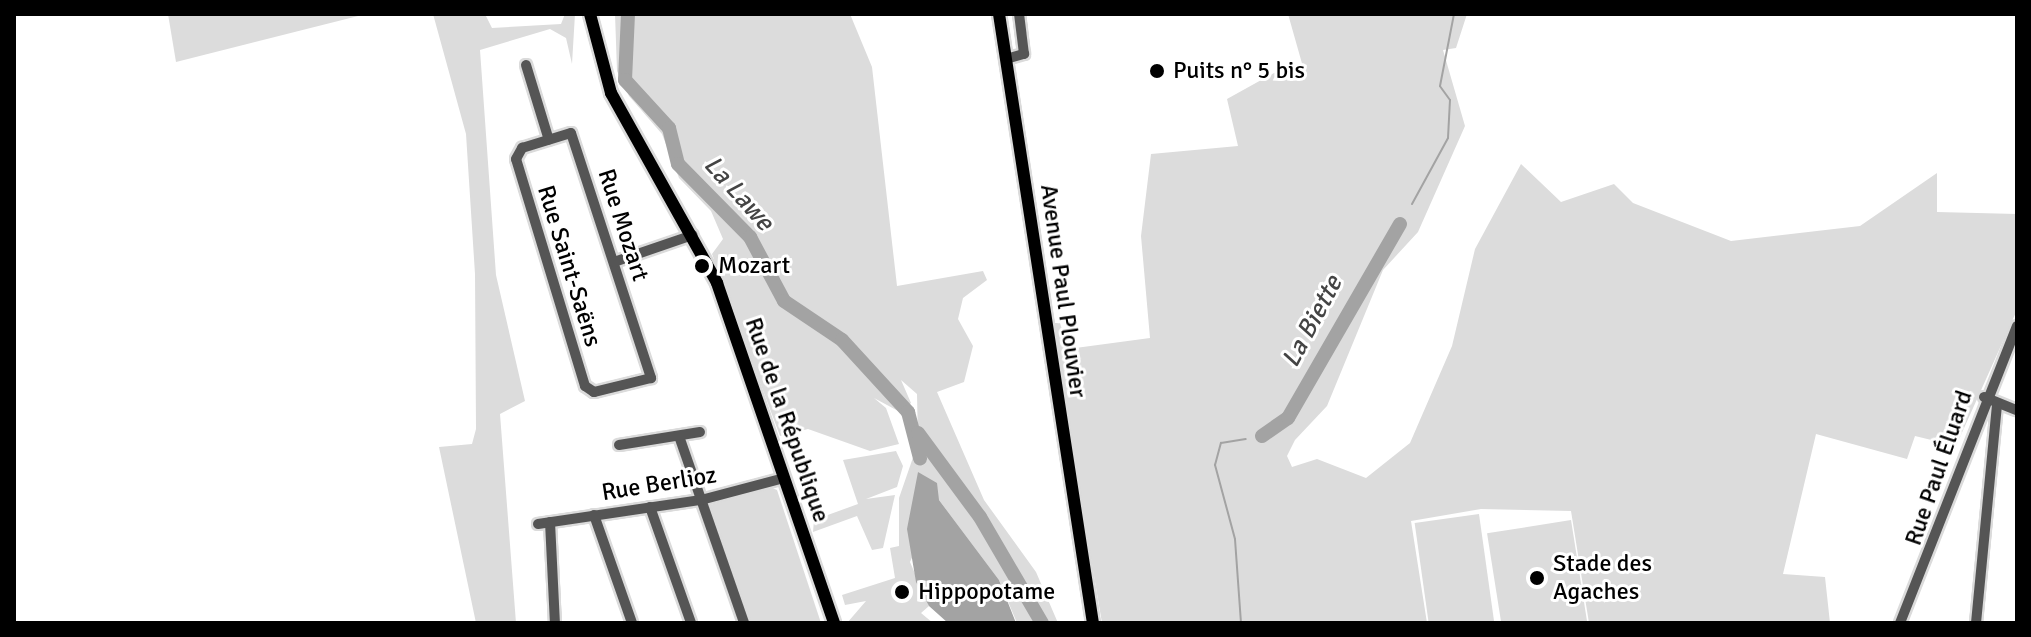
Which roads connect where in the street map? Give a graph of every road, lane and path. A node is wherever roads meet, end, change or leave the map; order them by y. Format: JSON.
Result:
{"nodes":[{"id":1,"x":590,"y":14,"type":"edge"},
{"id":2,"x":999,"y":14,"type":"edge"},
{"id":3,"x":1019,"y":14,"type":"edge"},
{"id":4,"x":1006,"y":59,"type":"junction"},
{"id":5,"x":526,"y":65,"type":"dead end"},
{"id":6,"x":549,"y":140,"type":"junction"},
{"id":7,"x":693,"y":235,"type":"junction"},
{"id":8,"x":614,"y":262,"type":"junction"},
{"id":9,"x":2017,"y":326,"type":"edge"},
{"id":10,"x":651,"y":378,"type":"joint"},
{"id":11,"x":1984,"y":397,"type":"junction"},
{"id":12,"x":1997,"y":403,"type":"junction"},
{"id":13,"x":2017,"y":410,"type":"edge"},
{"id":14,"x":700,"y":432,"type":"dead end"},
{"id":15,"x":679,"y":436,"type":"junction"},
{"id":16,"x":619,"y":445,"type":"dead end"},
{"id":17,"x":784,"y":478,"type":"junction"},
{"id":18,"x":701,"y":500,"type":"junction"},
{"id":19,"x":650,"y":507,"type":"junction"},
{"id":20,"x":594,"y":515,"type":"junction"},
{"id":21,"x":1081,"y":574,"type":"junction"},
{"id":22,"x":555,"y":623,"type":"edge"},
{"id":23,"x":632,"y":623,"type":"edge"},
{"id":24,"x":691,"y":623,"type":"edge"},
{"id":25,"x":744,"y":623,"type":"edge"},
{"id":26,"x":834,"y":623,"type":"edge"},
{"id":27,"x":1085,"y":623,"type":"edge"},
{"id":28,"x":1093,"y":623,"type":"edge"},
{"id":29,"x":1900,"y":623,"type":"edge"},
{"id":30,"x":1976,"y":623,"type":"edge"}],
"edges":[{"from":1,"to":7,"type":"main road","name":"Rue de la République"},
{"from":2,"to":4,"type":"main road","name":"Avenue Paul Plouvier"},
{"from":3,"to":4,"type":"street"},
{"from":4,"to":21,"type":"main road","name":"Avenue Paul Plouvier"},
{"from":5,"to":6,"type":"street"},
{"from":6,"to":8,"type":"street","name":"Rue Mozart"},
{"from":6,"to":10,"type":"street","name":"Rue Saint-Saëns"},
{"from":7,"to":8,"type":"street"},
{"from":7,"to":17,"type":"main road","name":"Rue de la République"},
{"from":8,"to":10,"type":"street","name":"Rue Mozart"},
{"from":9,"to":11,"type":"street","name":"Rue Paul Éluard"},
{"from":11,"to":12,"type":"street"},
{"from":11,"to":29,"type":"street","name":"Rue Paul Éluard"},
{"from":12,"to":13,"type":"street"},
{"from":12,"to":30,"type":"street"},
{"from":14,"to":15,"type":"street"},
{"from":15,"to":16,"type":"street"},
{"from":15,"to":18,"type":"street"},
{"from":17,"to":18,"type":"street","name":"Rue Berlioz"},
{"from":17,"to":26,"type":"main road","name":"Rue de la République"},
{"from":18,"to":19,"type":"street","name":"Rue Berlioz"},
{"from":18,"to":25,"type":"street"},
{"from":19,"to":20,"type":"street","name":"Rue Berlioz"},
{"from":19,"to":24,"type":"street"},
{"from":20,"to":22,"type":"street","name":"Rue Berlioz"},
{"from":20,"to":23,"type":"street"},
{"from":21,"to":27,"type":"main road","name":"Avenue Paul Plouvier"},
{"from":21,"to":28,"type":"main road","name":"Avenue Paul Plouvier"}]}
